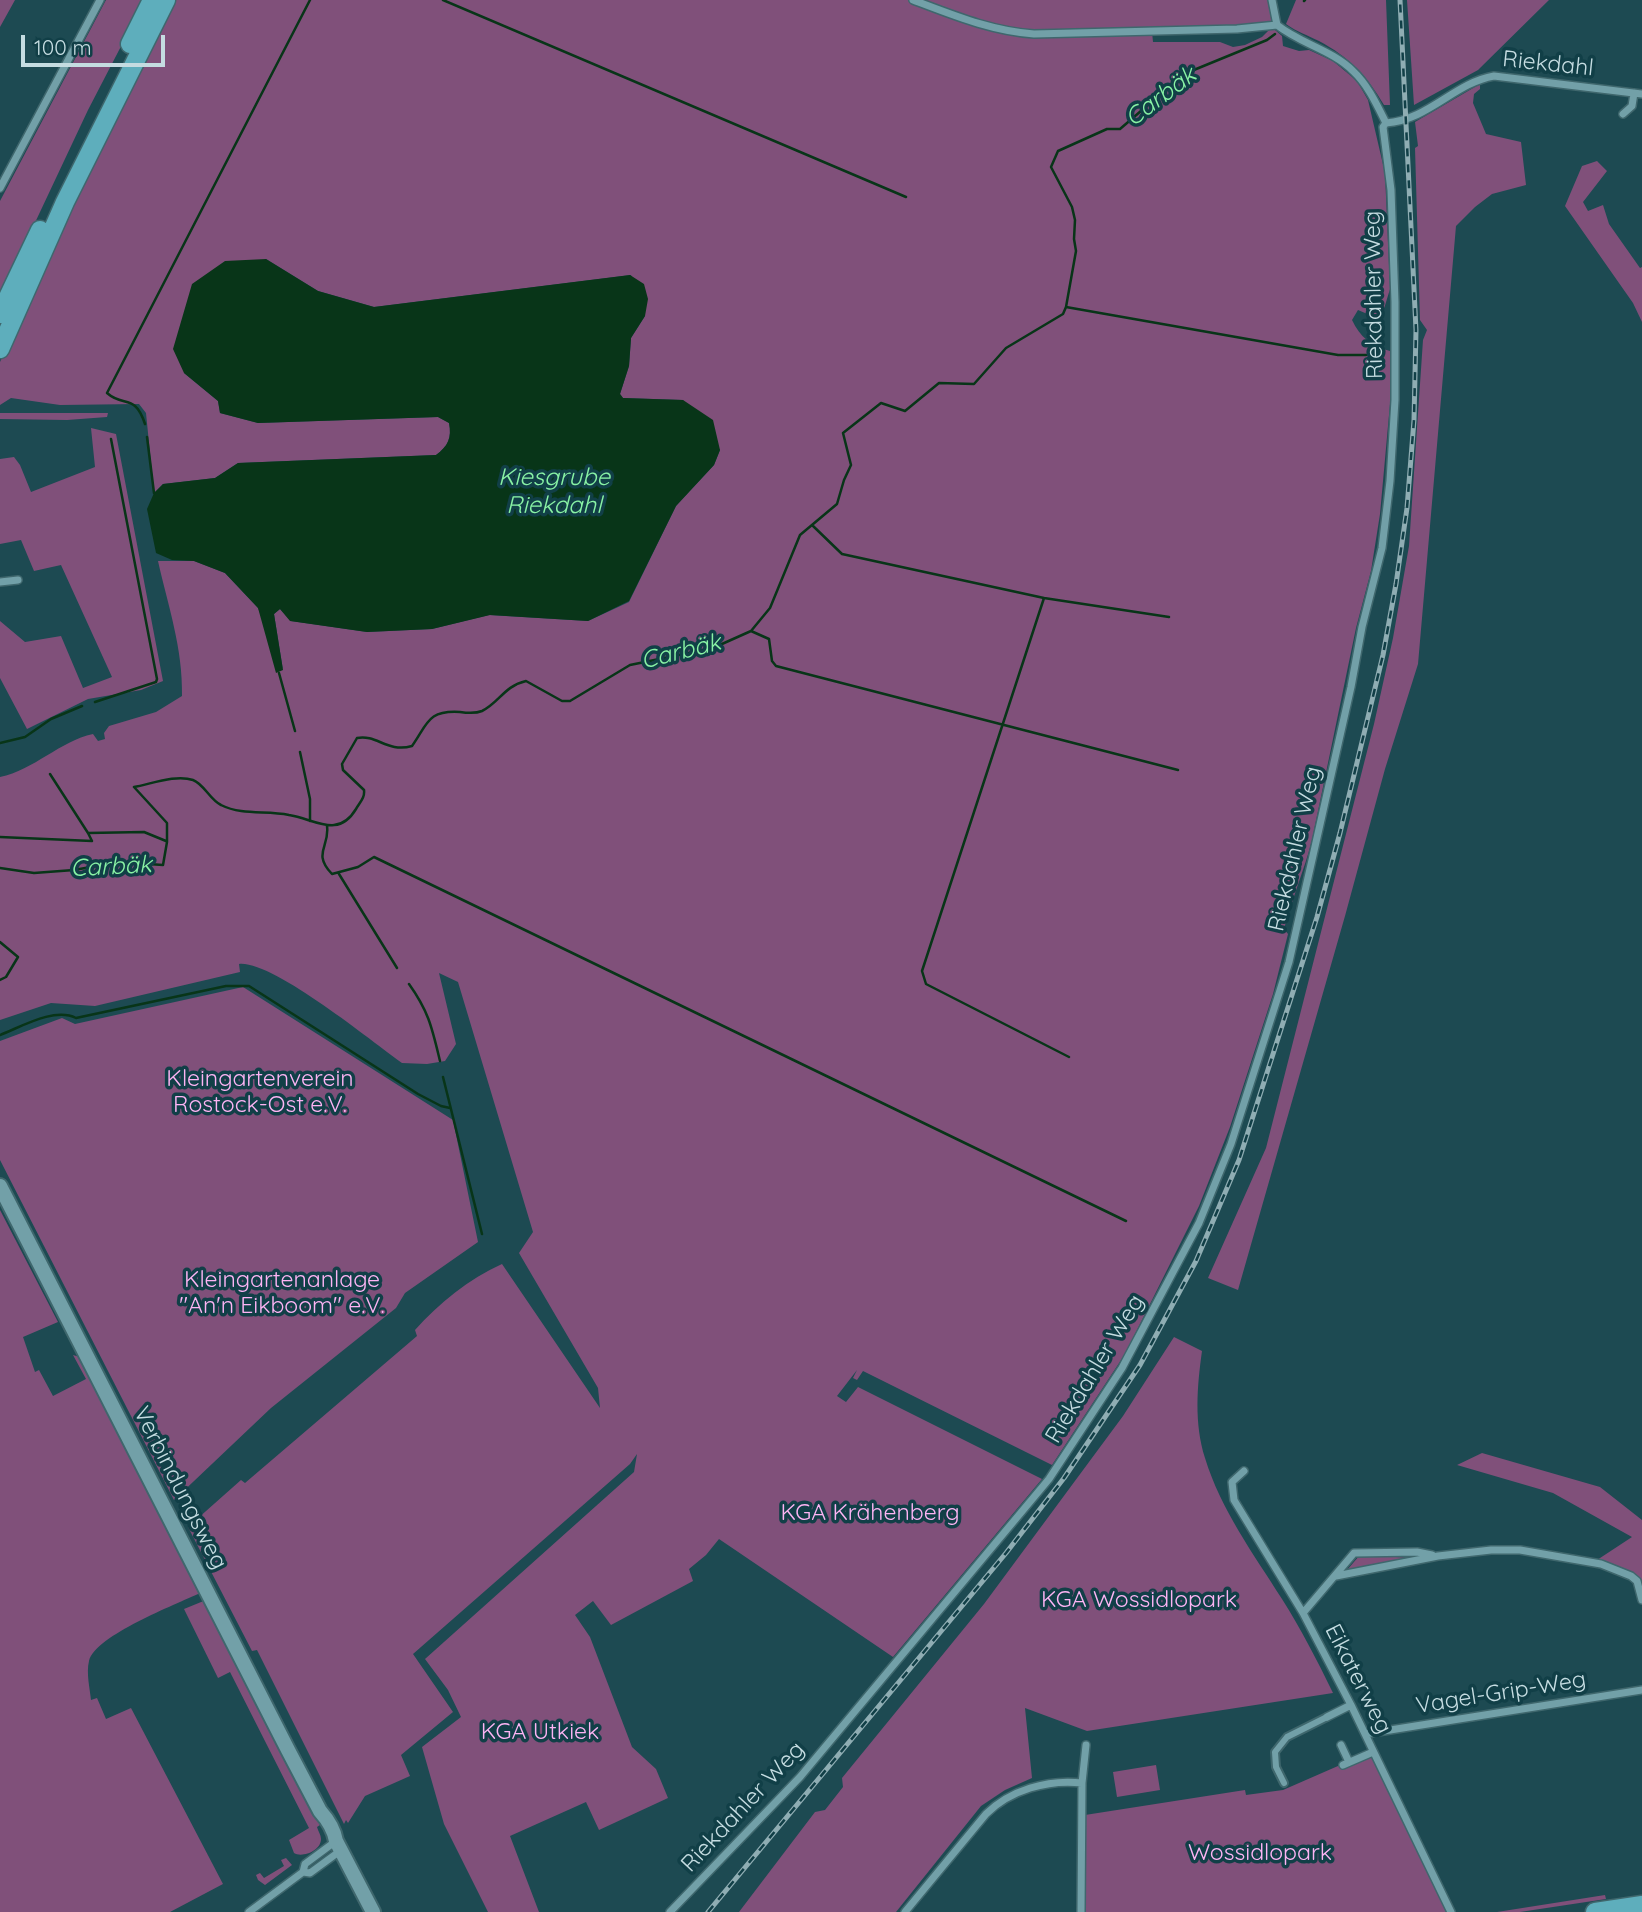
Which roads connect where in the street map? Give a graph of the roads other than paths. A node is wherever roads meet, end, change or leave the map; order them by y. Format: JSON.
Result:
{"nodes":[{"id":1,"x":100,"y":0,"type":"edge"},
{"id":2,"x":152,"y":0,"type":"edge"},
{"id":3,"x":166,"y":0,"type":"edge"},
{"id":4,"x":913,"y":0,"type":"edge"},
{"id":5,"x":1272,"y":0,"type":"edge"},
{"id":6,"x":1278,"y":25,"type":"junction"},
{"id":7,"x":1638,"y":93,"type":"edge"},
{"id":8,"x":1623,"y":114,"type":"dead end"},
{"id":9,"x":1386,"y":123,"type":"junction"},
{"id":10,"x":0,"y":188,"type":"edge"},
{"id":11,"x":0,"y":314,"type":"edge"},
{"id":12,"x":0,"y":349,"type":"edge"},
{"id":13,"x":18,"y":580,"type":"dead end"},
{"id":14,"x":0,"y":582,"type":"edge"},
{"id":15,"x":0,"y":1186,"type":"edge"},
{"id":16,"x":1244,"y":1471,"type":"dead end"},
{"id":17,"x":1438,"y":1556,"type":"junction"},
{"id":18,"x":1336,"y":1576,"type":"junction"},
{"id":19,"x":1642,"y":1600,"type":"edge"},
{"id":20,"x":1303,"y":1613,"type":"junction"},
{"id":21,"x":1642,"y":1690,"type":"edge"},
{"id":22,"x":1351,"y":1705,"type":"junction"},
{"id":23,"x":1327,"y":1717,"type":"joint"},
{"id":24,"x":1365,"y":1734,"type":"junction"},
{"id":25,"x":1086,"y":1745,"type":"dead end"},
{"id":26,"x":1341,"y":1745,"type":"dead end"},
{"id":27,"x":1373,"y":1752,"type":"junction"},
{"id":28,"x":1082,"y":1783,"type":"junction"},
{"id":29,"x":1284,"y":1783,"type":"dead end"},
{"id":30,"x":338,"y":1846,"type":"junction"},
{"id":31,"x":1642,"y":1905,"type":"edge"},
{"id":32,"x":252,"y":1910,"type":"edge"},
{"id":33,"x":1450,"y":1911,"type":"edge"},
{"id":34,"x":373,"y":1912,"type":"edge"},
{"id":35,"x":670,"y":1912,"type":"edge"},
{"id":36,"x":905,"y":1912,"type":"edge"},
{"id":37,"x":1081,"y":1912,"type":"edge"},
{"id":38,"x":1595,"y":1912,"type":"edge"}],
"edges":[{"from":1,"to":10,"type":"street"},
{"from":2,"to":11,"type":"main road"},
{"from":3,"to":12,"type":"main road"},
{"from":4,"to":6,"type":"street"},
{"from":5,"to":6,"type":"street"},
{"from":6,"to":9,"type":"street","name":"Riekdahler Weg"},
{"from":7,"to":8,"type":"street","name":"Riekdahl"},
{"from":7,"to":9,"type":"street","name":"Riekdahl"},
{"from":9,"to":35,"type":"street","name":"Riekdahler Weg"},
{"from":13,"to":14,"type":"street"},
{"from":15,"to":30,"type":"main road","name":"Verbindungsweg"},
{"from":16,"to":20,"type":"street","name":"Eikaterweg"},
{"from":17,"to":18,"type":"street"},
{"from":17,"to":18,"type":"street"},
{"from":17,"to":19,"type":"street"},
{"from":18,"to":20,"type":"street"},
{"from":20,"to":22,"type":"street","name":"Eikaterweg"},
{"from":21,"to":24,"type":"street","name":"Vagel-Grip-Weg"},
{"from":22,"to":23,"type":"street"},
{"from":22,"to":24,"type":"street","name":"Eikaterweg"},
{"from":23,"to":29,"type":"street"},
{"from":24,"to":27,"type":"street","name":"Eikaterweg"},
{"from":25,"to":28,"type":"street"},
{"from":26,"to":27,"type":"street"},
{"from":27,"to":33,"type":"street","name":"Eikaterweg"},
{"from":28,"to":36,"type":"street"},
{"from":28,"to":37,"type":"street"},
{"from":30,"to":32,"type":"street"},
{"from":30,"to":34,"type":"main road","name":"Verbindungsweg"},
{"from":31,"to":38,"type":"main road"}]}
